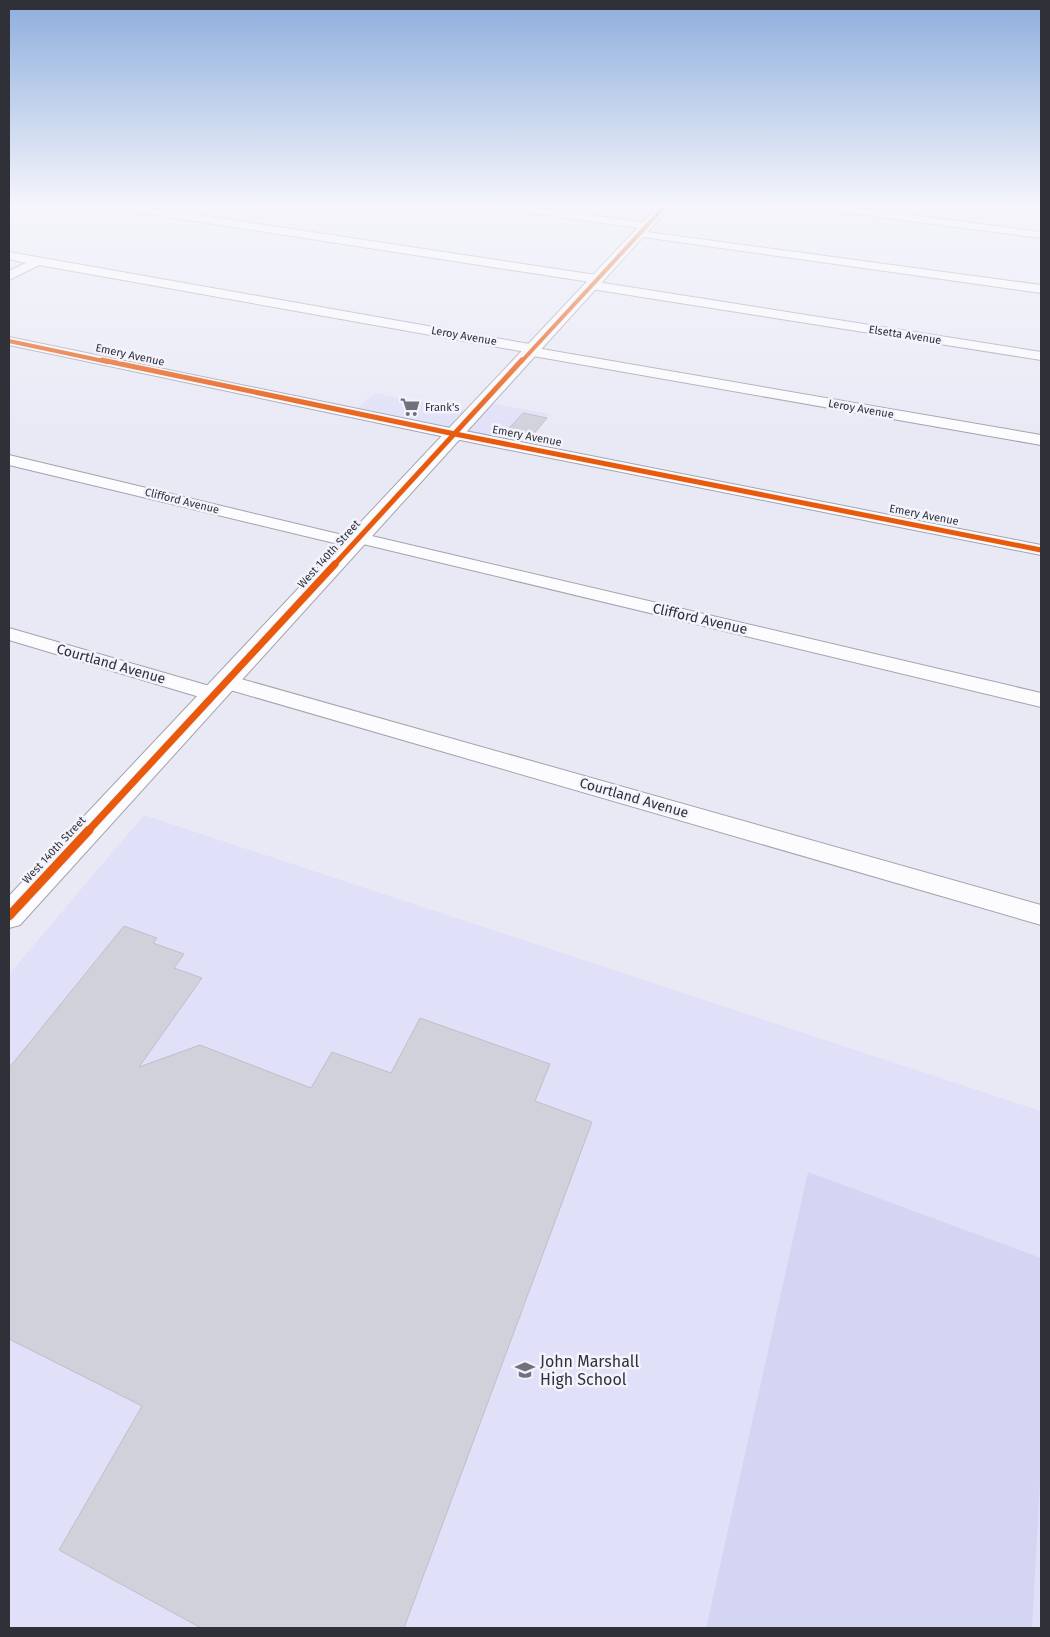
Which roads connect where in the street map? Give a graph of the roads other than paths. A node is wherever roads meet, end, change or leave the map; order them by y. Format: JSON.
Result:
{"nodes":[{"id":1,"x":157,"y":282,"type":"edge"},
{"id":2,"x":594,"y":282,"type":"edge"},
{"id":3,"x":596,"y":282,"type":"edge"},
{"id":4,"x":996,"y":282,"type":"edge"},
{"id":5,"x":1041,"y":289,"type":"edge"},
{"id":6,"x":9,"y":341,"type":"edge"},
{"id":7,"x":534,"y":350,"type":"junction"},
{"id":8,"x":1041,"y":356,"type":"edge"},
{"id":9,"x":455,"y":434,"type":"junction"},
{"id":10,"x":1041,"y":440,"type":"edge"},
{"id":11,"x":9,"y":460,"type":"edge"},
{"id":12,"x":357,"y":541,"type":"junction"},
{"id":13,"x":1041,"y":550,"type":"edge"},
{"id":14,"x":9,"y":634,"type":"edge"},
{"id":15,"x":220,"y":688,"type":"junction"},
{"id":16,"x":1041,"y":700,"type":"edge"},
{"id":17,"x":10,"y":911,"type":"edge"},
{"id":18,"x":1041,"y":915,"type":"edge"}],
"edges":[{"from":1,"to":7,"type":"street","name":"Leroy Avenue"},
{"from":2,"to":7,"type":"street","name":"West 140th Street"},
{"from":3,"to":8,"type":"street","name":"Elsetta Avenue"},
{"from":4,"to":5,"type":"street"},
{"from":6,"to":9,"type":"street","name":"Emery Avenue"},
{"from":7,"to":9,"type":"street","name":"West 140th Street"},
{"from":7,"to":10,"type":"street","name":"Leroy Avenue"},
{"from":9,"to":12,"type":"street","name":"West 140th Street"},
{"from":9,"to":13,"type":"street","name":"Emery Avenue"},
{"from":11,"to":12,"type":"street","name":"Clifford Avenue"},
{"from":12,"to":15,"type":"street","name":"West 140th Street"},
{"from":12,"to":16,"type":"street","name":"Clifford Avenue"},
{"from":14,"to":15,"type":"street","name":"Courtland Avenue"},
{"from":15,"to":17,"type":"street","name":"West 140th Street"},
{"from":15,"to":18,"type":"street","name":"Courtland Avenue"}]}
